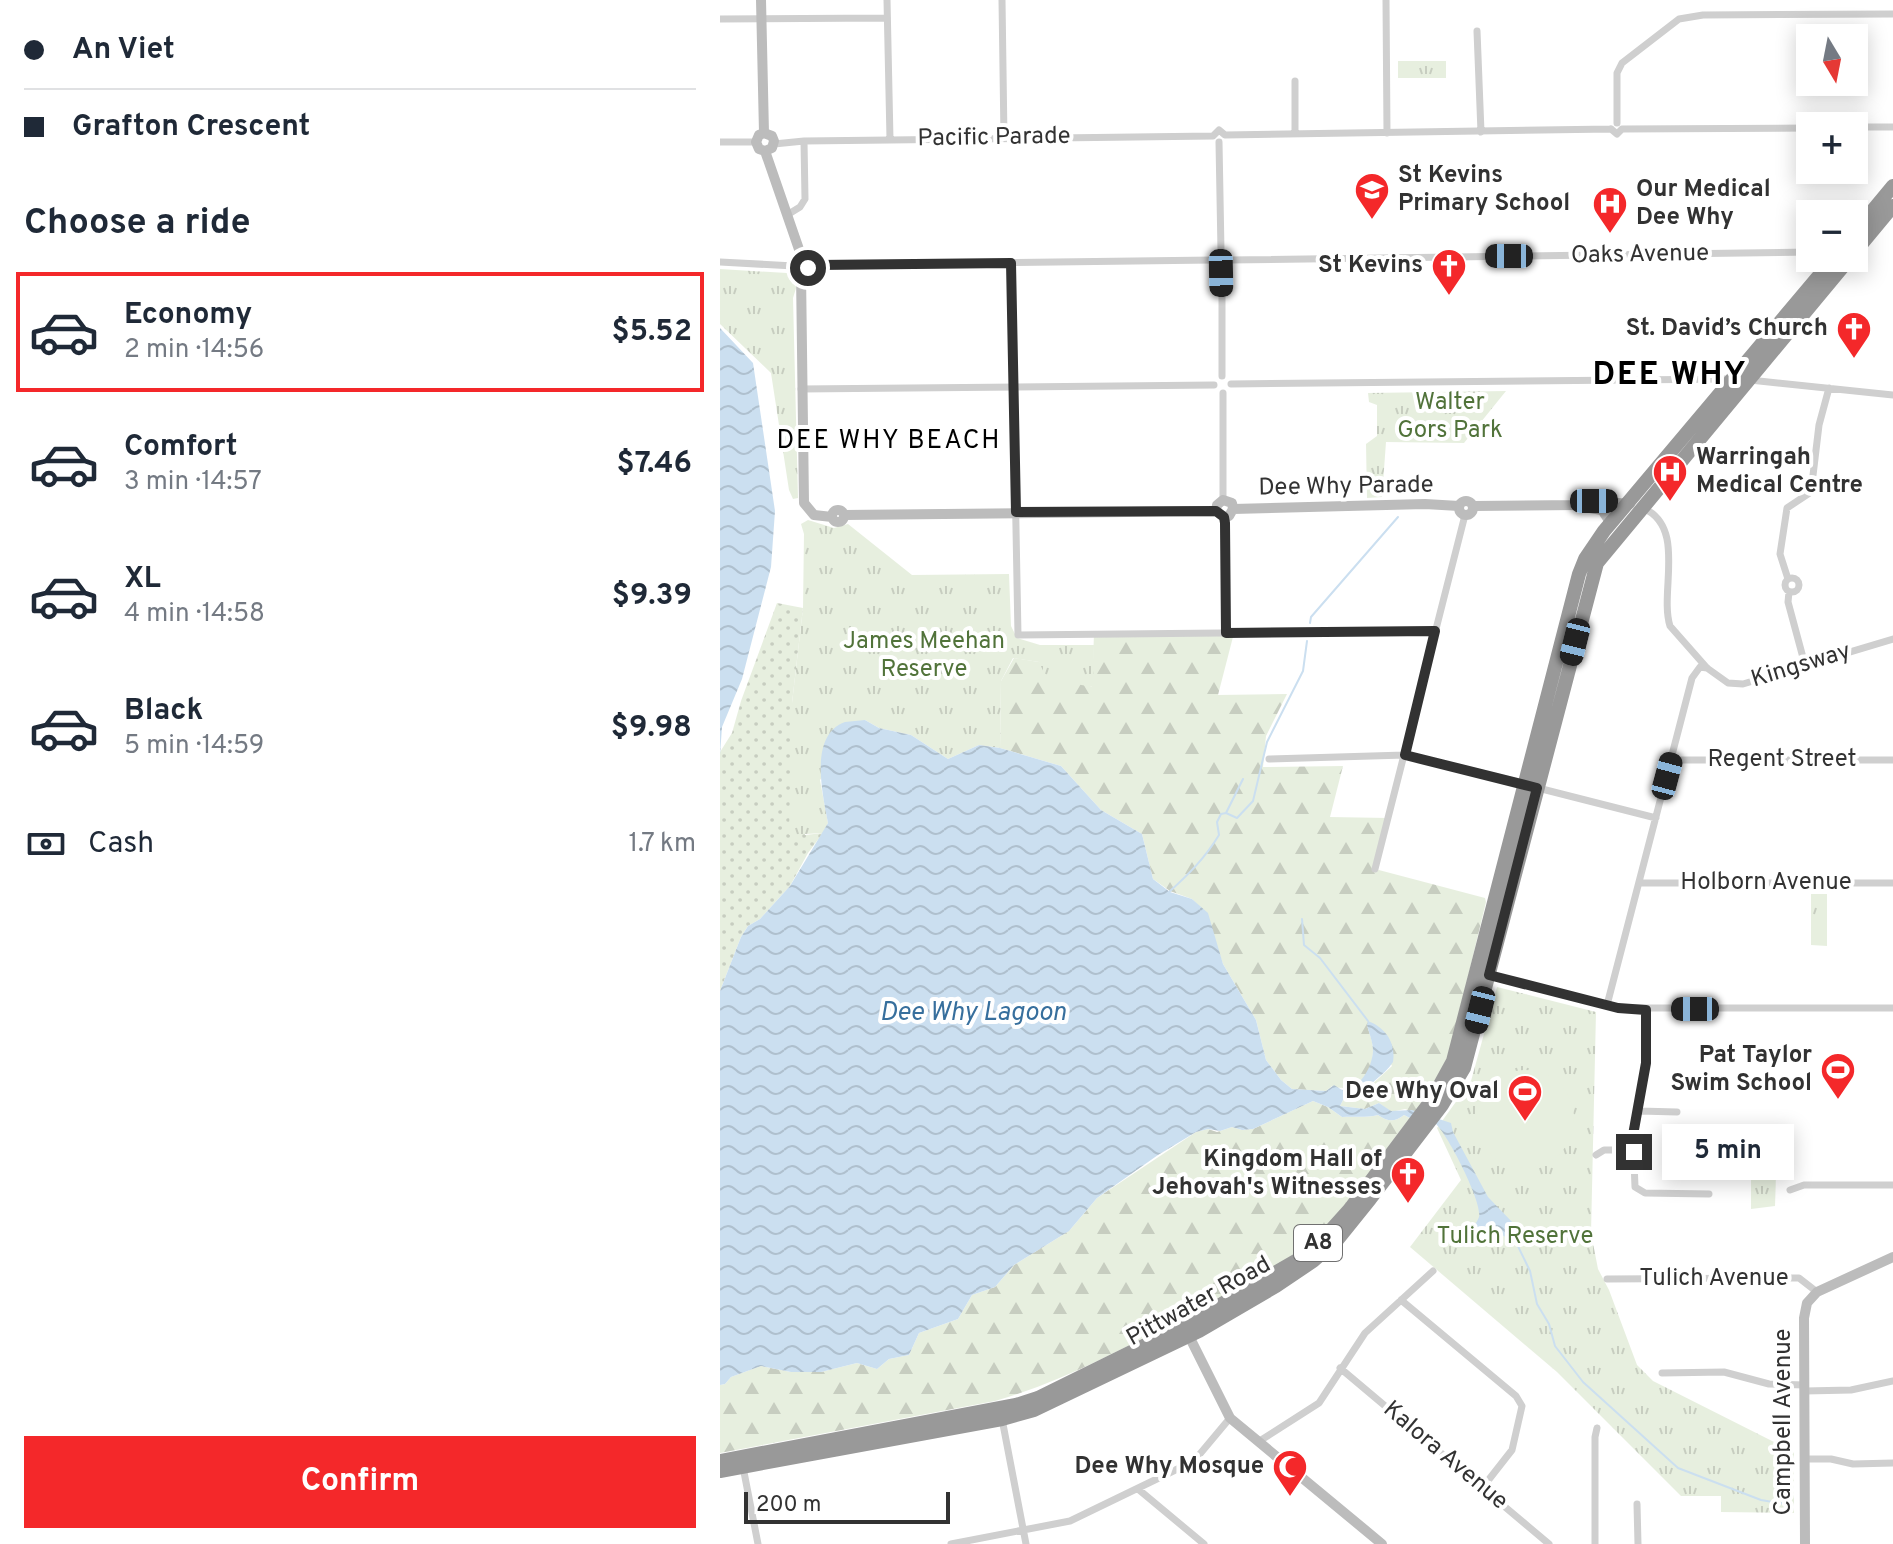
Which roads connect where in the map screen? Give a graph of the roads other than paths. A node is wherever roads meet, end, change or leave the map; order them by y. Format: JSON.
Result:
{"nodes":[{"id":1,"x":761,"y":0,"type":"edge"},
{"id":2,"x":887,"y":0,"type":"edge"},
{"id":3,"x":1002,"y":0,"type":"edge"},
{"id":4,"x":1386,"y":0,"type":"edge"},
{"id":5,"x":1893,"y":14,"type":"edge"},
{"id":6,"x":887,"y":18,"type":"junction"},
{"id":7,"x":720,"y":19,"type":"edge"},
{"id":8,"x":761,"y":20,"type":"junction"},
{"id":9,"x":1477,"y":31,"type":"dead end"},
{"id":10,"x":1295,"y":81,"type":"dead end"},
{"id":11,"x":1617,"y":127,"type":"junction"},
{"id":12,"x":1868,"y":127,"type":"edge"},
{"id":13,"x":1893,"y":127,"type":"edge"},
{"id":14,"x":1796,"y":128,"type":"edge"},
{"id":15,"x":1481,"y":132,"type":"junction"},
{"id":16,"x":764,"y":133,"type":"junction"},
{"id":17,"x":1387,"y":133,"type":"junction"},
{"id":18,"x":1295,"y":134,"type":"junction"},
{"id":19,"x":1004,"y":138,"type":"junction"},
{"id":20,"x":1219,"y":138,"type":"junction"},
{"id":21,"x":890,"y":139,"type":"junction"},
{"id":22,"x":804,"y":141,"type":"junction"},
{"id":23,"x":720,"y":142,"type":"edge"},
{"id":24,"x":756,"y":142,"type":"junction"},
{"id":25,"x":770,"y":148,"type":"junction"},
{"id":26,"x":1893,"y":186,"type":"edge"},
{"id":27,"x":1893,"y":206,"type":"edge"},
{"id":28,"x":787,"y":215,"type":"junction"},
{"id":29,"x":1868,"y":216,"type":"edge"},
{"id":30,"x":1868,"y":233,"type":"edge"},
{"id":31,"x":1221,"y":251,"type":"junction"},
{"id":32,"x":1796,"y":252,"type":"edge"},
{"id":33,"x":1213,"y":260,"type":"junction"},
{"id":34,"x":1229,"y":260,"type":"junction"},
{"id":35,"x":720,"y":262,"type":"edge"},
{"id":36,"x":1011,"y":263,"type":"junction"},
{"id":37,"x":801,"y":266,"type":"junction"},
{"id":38,"x":1222,"y":267,"type":"junction"},
{"id":39,"x":1832,"y":272,"type":"edge"},
{"id":40,"x":1222,"y":376,"type":"junction"},
{"id":41,"x":1741,"y":380,"type":"junction"},
{"id":42,"x":1231,"y":384,"type":"junction"},
{"id":43,"x":1214,"y":385,"type":"junction"},
{"id":44,"x":1014,"y":387,"type":"junction"},
{"id":45,"x":1829,"y":388,"type":"junction"},
{"id":46,"x":801,"y":389,"type":"junction"},
{"id":47,"x":1223,"y":393,"type":"junction"},
{"id":48,"x":1893,"y":395,"type":"edge"},
{"id":49,"x":1223,"y":500,"type":"junction"},
{"id":50,"x":1579,"y":505,"type":"junction"},
{"id":51,"x":1634,"y":505,"type":"junction"},
{"id":52,"x":1233,"y":509,"type":"junction"},
{"id":53,"x":1462,"y":511,"type":"junction"},
{"id":54,"x":1016,"y":512,"type":"junction"},
{"id":55,"x":1220,"y":514,"type":"junction"},
{"id":56,"x":1608,"y":526,"type":"junction"},
{"id":57,"x":1788,"y":579,"type":"junction"},
{"id":58,"x":1789,"y":592,"type":"junction"},
{"id":59,"x":1435,"y":631,"type":"junction"},
{"id":60,"x":1226,"y":633,"type":"junction"},
{"id":61,"x":1893,"y":639,"type":"edge"},
{"id":62,"x":1805,"y":665,"type":"junction"},
{"id":63,"x":1707,"y":668,"type":"junction"},
{"id":64,"x":1405,"y":755,"type":"junction"},
{"id":65,"x":1269,"y":759,"type":"dead end"},
{"id":66,"x":1672,"y":760,"type":"junction"},
{"id":67,"x":1893,"y":760,"type":"edge"},
{"id":68,"x":1531,"y":786,"type":"junction"},
{"id":69,"x":1656,"y":818,"type":"junction"},
{"id":70,"x":1375,"y":869,"type":"dead end"},
{"id":71,"x":1640,"y":883,"type":"junction"},
{"id":72,"x":1893,"y":883,"type":"edge"},
{"id":73,"x":1483,"y":973,"type":"junction"},
{"id":74,"x":1607,"y":1005,"type":"junction"},
{"id":75,"x":1893,"y":1008,"type":"edge"},
{"id":76,"x":1646,"y":1010,"type":"junction"},
{"id":77,"x":1639,"y":1111,"type":"junction"},
{"id":78,"x":1677,"y":1112,"type":"dead end"},
{"id":79,"x":1633,"y":1150,"type":"junction"},
{"id":80,"x":1596,"y":1155,"type":"dead end"},
{"id":81,"x":1893,"y":1185,"type":"edge"},
{"id":82,"x":1790,"y":1190,"type":"dead end"},
{"id":83,"x":1709,"y":1194,"type":"dead end"},
{"id":84,"x":1893,"y":1257,"type":"edge"},
{"id":85,"x":1433,"y":1271,"type":"dead end"},
{"id":86,"x":1607,"y":1279,"type":"dead end"},
{"id":87,"x":1817,"y":1292,"type":"junction"},
{"id":88,"x":1401,"y":1300,"type":"junction"},
{"id":89,"x":1187,"y":1331,"type":"junction"},
{"id":90,"x":1340,"y":1368,"type":"junction"},
{"id":91,"x":1662,"y":1373,"type":"dead end"},
{"id":92,"x":1893,"y":1381,"type":"edge"},
{"id":93,"x":1805,"y":1388,"type":"junction"},
{"id":94,"x":1230,"y":1418,"type":"junction"},
{"id":95,"x":1002,"y":1419,"type":"junction"},
{"id":96,"x":1597,"y":1428,"type":"dead end"},
{"id":97,"x":1258,"y":1442,"type":"junction"},
{"id":98,"x":1804,"y":1459,"type":"junction"},
{"id":99,"x":720,"y":1461,"type":"edge"},
{"id":100,"x":742,"y":1462,"type":"junction"},
{"id":101,"x":1893,"y":1463,"type":"edge"},
{"id":102,"x":720,"y":1471,"type":"edge"},
{"id":103,"x":1483,"y":1487,"type":"junction"},
{"id":104,"x":1138,"y":1489,"type":"junction"},
{"id":105,"x":1637,"y":1504,"type":"dead end"},
{"id":106,"x":1023,"y":1531,"type":"junction"},
{"id":107,"x":758,"y":1544,"type":"edge"},
{"id":108,"x":951,"y":1544,"type":"edge"},
{"id":109,"x":1026,"y":1544,"type":"edge"},
{"id":110,"x":1204,"y":1544,"type":"edge"},
{"id":111,"x":1382,"y":1544,"type":"edge"},
{"id":112,"x":1549,"y":1544,"type":"edge"},
{"id":113,"x":1595,"y":1544,"type":"edge"},
{"id":114,"x":1638,"y":1544,"type":"edge"},
{"id":115,"x":1805,"y":1544,"type":"edge"}],
"edges":[{"from":1,"to":8,"type":"main road"},
{"from":2,"to":6,"type":"street"},
{"from":3,"to":19,"type":"street"},
{"from":4,"to":17,"type":"street"},
{"from":5,"to":11,"type":"street"},
{"from":6,"to":8,"type":"street"},
{"from":6,"to":21,"type":"street"},
{"from":7,"to":8,"type":"street"},
{"from":8,"to":16,"type":"main road"},
{"from":9,"to":15,"type":"street"},
{"from":10,"to":18,"type":"street"},
{"from":11,"to":14,"type":"street","name":"Pacific Parade"},
{"from":11,"to":15,"type":"street","name":"Pacific Parade"},
{"from":12,"to":13,"type":"street"},
{"from":15,"to":17,"type":"street","name":"Pacific Parade"},
{"from":16,"to":24,"type":"main road"},
{"from":16,"to":25,"type":"main road"},
{"from":17,"to":18,"type":"street","name":"Pacific Parade"},
{"from":18,"to":20,"type":"street","name":"Pacific Parade"},
{"from":19,"to":20,"type":"street","name":"Pacific Parade"},
{"from":19,"to":21,"type":"street","name":"Pacific Parade"},
{"from":20,"to":31,"type":"street"},
{"from":21,"to":22,"type":"street","name":"Pacific Parade"},
{"from":22,"to":25,"type":"street","name":"Pacific Parade"},
{"from":22,"to":28,"type":"street"},
{"from":23,"to":24,"type":"street"},
{"from":24,"to":25,"type":"main road"},
{"from":25,"to":28,"type":"main road"},
{"from":26,"to":29,"type":"highway"},
{"from":27,"to":30,"type":"highway","name":"Pittwater Road","number":"A8"},
{"from":28,"to":37,"type":"main road"},
{"from":31,"to":33,"type":"street"},
{"from":31,"to":34,"type":"street"},
{"from":32,"to":34,"type":"street","name":"Oaks Avenue"},
{"from":33,"to":36,"type":"street"},
{"from":33,"to":38,"type":"street"},
{"from":34,"to":38,"type":"street"},
{"from":35,"to":37,"type":"street"},
{"from":36,"to":37,"type":"street"},
{"from":36,"to":44,"type":"street"},
{"from":37,"to":46,"type":"main road"},
{"from":38,"to":40,"type":"street"},
{"from":39,"to":41,"type":"highway","name":"Pittwater Road","number":"A8"},
{"from":40,"to":42,"type":"street"},
{"from":40,"to":43,"type":"street"},
{"from":41,"to":42,"type":"street"},
{"from":41,"to":45,"type":"street"},
{"from":41,"to":51,"type":"highway","name":"Pittwater Road","number":"A8"},
{"from":42,"to":47,"type":"street"},
{"from":43,"to":44,"type":"street"},
{"from":43,"to":47,"type":"street"},
{"from":44,"to":46,"type":"street"},
{"from":44,"to":54,"type":"street"},
{"from":45,"to":48,"type":"street"},
{"from":45,"to":57,"type":"street"},
{"from":46,"to":54,"type":"main road"},
{"from":47,"to":49,"type":"street"},
{"from":49,"to":52,"type":"main road"},
{"from":49,"to":55,"type":"main road"},
{"from":50,"to":51,"type":"main road"},
{"from":50,"to":53,"type":"main road","name":"Dee Why Parade"},
{"from":50,"to":56,"type":"main road"},
{"from":51,"to":56,"type":"highway","name":"Pittwater Road","number":"A8"},
{"from":51,"to":63,"type":"street","name":"Kingsway"},
{"from":51,"to":68,"type":"highway","name":"Pittwater Road","number":"A8"},
{"from":52,"to":53,"type":"main road","name":"Dee Why Parade"},
{"from":52,"to":55,"type":"main road"},
{"from":53,"to":59,"type":"street"},
{"from":54,"to":55,"type":"main road"},
{"from":54,"to":60,"type":"street"},
{"from":55,"to":60,"type":"street"},
{"from":56,"to":68,"type":"highway","name":"Pittwater Road","number":"A8"},
{"from":57,"to":58,"type":"street"},
{"from":57,"to":58,"type":"street"},
{"from":58,"to":62,"type":"street"},
{"from":59,"to":60,"type":"street"},
{"from":59,"to":64,"type":"street"},
{"from":61,"to":62,"type":"street","name":"Kingsway"},
{"from":62,"to":63,"type":"street","name":"Kingsway"},
{"from":63,"to":66,"type":"street"},
{"from":64,"to":65,"type":"street"},
{"from":64,"to":68,"type":"street"},
{"from":64,"to":70,"type":"street"},
{"from":66,"to":67,"type":"street","name":"Regent Street"},
{"from":66,"to":69,"type":"street"},
{"from":68,"to":69,"type":"street"},
{"from":68,"to":73,"type":"highway","name":"Pittwater Road","number":"A8"},
{"from":69,"to":71,"type":"street"},
{"from":71,"to":72,"type":"street","name":"Holborn Avenue"},
{"from":71,"to":74,"type":"street"},
{"from":73,"to":74,"type":"street"},
{"from":73,"to":89,"type":"highway","name":"Pittwater Road","number":"A8"},
{"from":74,"to":76,"type":"street"},
{"from":75,"to":76,"type":"street"},
{"from":76,"to":77,"type":"street"},
{"from":77,"to":78,"type":"street"},
{"from":77,"to":79,"type":"street"},
{"from":79,"to":80,"type":"street"},
{"from":79,"to":83,"type":"street"},
{"from":81,"to":82,"type":"street"},
{"from":84,"to":87,"type":"main road"},
{"from":85,"to":88,"type":"street"},
{"from":86,"to":87,"type":"street","name":"Tulich Avenue"},
{"from":87,"to":93,"type":"main road","name":"Campbell Avenue"},
{"from":88,"to":90,"type":"street"},
{"from":88,"to":103,"type":"street"},
{"from":89,"to":94,"type":"main road"},
{"from":89,"to":95,"type":"highway","name":"Pittwater Road","number":"A8"},
{"from":89,"to":100,"type":"highway","name":"Pittwater Road","number":"A8"},
{"from":90,"to":97,"type":"street"},
{"from":90,"to":103,"type":"street","name":"Kalora Avenue"},
{"from":91,"to":93,"type":"street"},
{"from":92,"to":93,"type":"street"},
{"from":93,"to":98,"type":"main road","name":"Campbell Avenue"},
{"from":94,"to":97,"type":"main road"},
{"from":94,"to":104,"type":"street"},
{"from":95,"to":100,"type":"highway","name":"Pittwater Road","number":"A8"},
{"from":95,"to":106,"type":"street"},
{"from":96,"to":113,"type":"street"},
{"from":97,"to":111,"type":"main road"},
{"from":98,"to":101,"type":"street"},
{"from":98,"to":115,"type":"main road","name":"Campbell Avenue"},
{"from":99,"to":100,"type":"highway","name":"Pittwater Road","number":"A8"},
{"from":100,"to":102,"type":"highway","name":"Pittwater Road","number":"A8"},
{"from":100,"to":107,"type":"street"},
{"from":103,"to":112,"type":"street","name":"Kalora Avenue"},
{"from":104,"to":106,"type":"street"},
{"from":104,"to":110,"type":"street"},
{"from":105,"to":114,"type":"street"},
{"from":106,"to":108,"type":"street"},
{"from":106,"to":109,"type":"street"}]}
